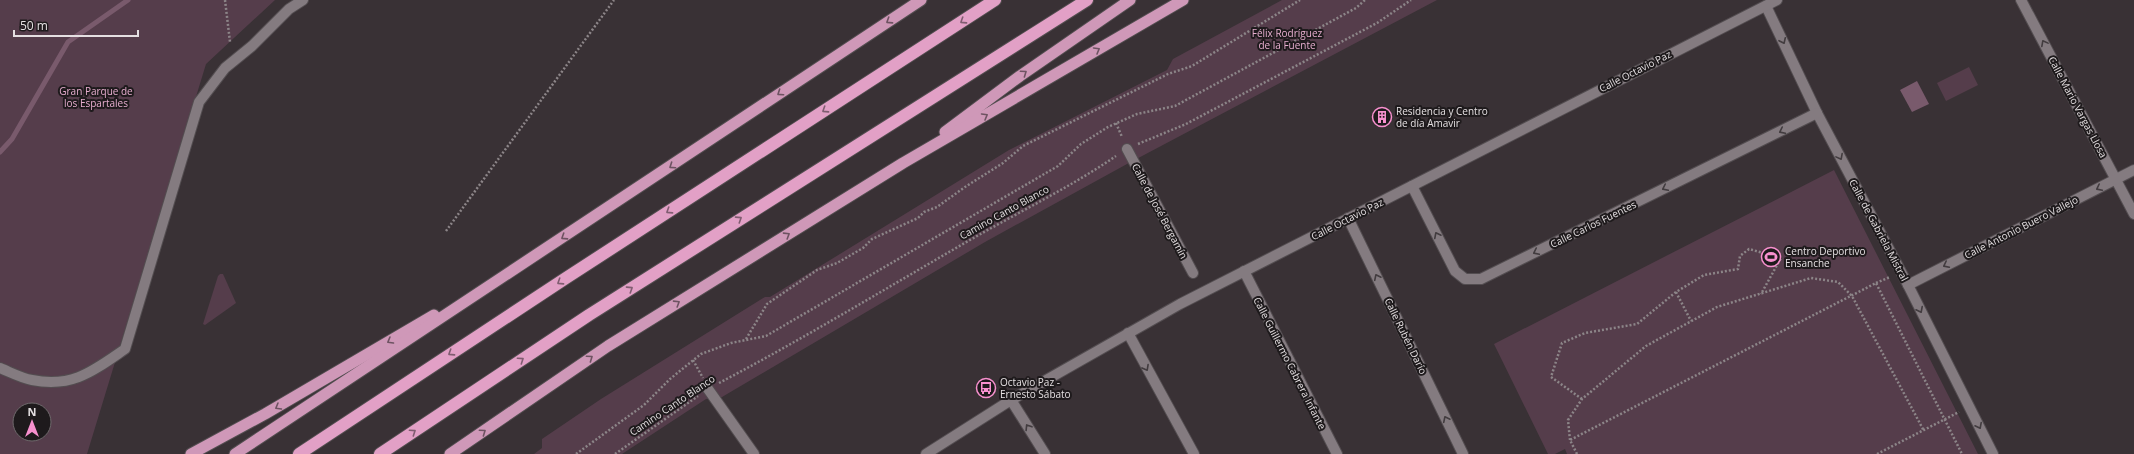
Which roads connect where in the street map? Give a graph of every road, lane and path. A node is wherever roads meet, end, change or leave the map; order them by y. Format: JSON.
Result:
{"nodes":[{"id":1,"x":225,"y":0,"type":"edge"},
{"id":2,"x":302,"y":0,"type":"edge"},
{"id":3,"x":614,"y":0,"type":"edge"},
{"id":4,"x":921,"y":0,"type":"edge"},
{"id":5,"x":996,"y":0,"type":"edge"},
{"id":6,"x":1087,"y":0,"type":"edge"},
{"id":7,"x":1130,"y":0,"type":"edge"},
{"id":8,"x":1183,"y":0,"type":"edge"},
{"id":9,"x":1300,"y":0,"type":"edge"},
{"id":10,"x":1365,"y":0,"type":"edge"},
{"id":11,"x":1411,"y":0,"type":"edge"},
{"id":12,"x":1777,"y":0,"type":"edge"},
{"id":13,"x":2022,"y":0,"type":"edge"},
{"id":14,"x":1766,"y":6,"type":"junction"},
{"id":15,"x":230,"y":42,"type":"dead end"},
{"id":16,"x":1817,"y":113,"type":"junction"},
{"id":17,"x":1127,"y":149,"type":"junction"},
{"id":18,"x":903,"y":164,"type":"junction"},
{"id":19,"x":2134,"y":170,"type":"edge"},
{"id":20,"x":2116,"y":179,"type":"junction"},
{"id":21,"x":1412,"y":186,"type":"junction"},
{"id":22,"x":2134,"y":214,"type":"edge"},
{"id":23,"x":1348,"y":218,"type":"junction"},
{"id":24,"x":446,"y":231,"type":"dead end"},
{"id":25,"x":545,"y":250,"type":"junction"},
{"id":26,"x":1244,"y":271,"type":"junction"},
{"id":27,"x":1193,"y":273,"type":"dead end"},
{"id":28,"x":1891,"y":276,"type":"dead end"},
{"id":29,"x":1876,"y":284,"type":"junction"},
{"id":30,"x":1908,"y":285,"type":"junction"},
{"id":31,"x":1676,"y":292,"type":"junction"},
{"id":32,"x":1761,"y":294,"type":"junction"},
{"id":33,"x":1852,"y":296,"type":"junction"},
{"id":34,"x":1691,"y":321,"type":"junction"},
{"id":35,"x":1128,"y":333,"type":"junction"},
{"id":36,"x":746,"y":340,"type":"junction"},
{"id":37,"x":693,"y":360,"type":"junction"},
{"id":38,"x":0,"y":368,"type":"edge"},
{"id":39,"x":708,"y":389,"type":"junction"},
{"id":40,"x":1582,"y":398,"type":"junction"},
{"id":41,"x":1011,"y":400,"type":"junction"},
{"id":42,"x":1959,"y":412,"type":"dead end"},
{"id":43,"x":1945,"y":420,"type":"junction"},
{"id":44,"x":1924,"y":430,"type":"junction"},
{"id":45,"x":1570,"y":440,"type":"junction"},
{"id":46,"x":191,"y":454,"type":"edge"},
{"id":47,"x":235,"y":454,"type":"edge"},
{"id":48,"x":299,"y":454,"type":"edge"},
{"id":49,"x":380,"y":454,"type":"edge"},
{"id":50,"x":450,"y":454,"type":"edge"},
{"id":51,"x":576,"y":454,"type":"edge"},
{"id":52,"x":615,"y":454,"type":"edge"},
{"id":53,"x":754,"y":454,"type":"edge"},
{"id":54,"x":926,"y":454,"type":"edge"},
{"id":55,"x":1045,"y":454,"type":"edge"},
{"id":56,"x":1194,"y":454,"type":"edge"},
{"id":57,"x":1336,"y":454,"type":"edge"},
{"id":58,"x":1463,"y":454,"type":"edge"},
{"id":59,"x":1577,"y":454,"type":"edge"},
{"id":60,"x":1877,"y":454,"type":"edge"},
{"id":61,"x":1962,"y":454,"type":"edge"},
{"id":62,"x":1993,"y":454,"type":"edge"}],
"edges":[{"from":1,"to":15,"type":"path"},
{"from":2,"to":38,"type":"street"},
{"from":3,"to":24,"type":"path"},
{"from":4,"to":25,"type":"highway","one_way":true},
{"from":5,"to":48,"type":"highway","one_way":true},
{"from":49,"to":6,"type":"highway","one_way":true},
{"from":18,"to":7,"type":"highway","one_way":true},
{"from":18,"to":8,"type":"highway","one_way":true},
{"from":9,"to":36,"type":"path"},
{"from":10,"to":36,"type":"path"},
{"from":11,"to":17,"type":"path","name":"Camino Canto Blanco"},
{"from":12,"to":14,"type":"street","name":"Calle Octavio Paz"},
{"from":20,"to":13,"type":"street","name":"Calle Mario Vargas Llosa","one_way":true},
{"from":14,"to":16,"type":"street","name":"Calle de Gabriela Mistral","one_way":true},
{"from":14,"to":21,"type":"street","name":"Calle Octavio Paz"},
{"from":16,"to":21,"type":"street","name":"Calle Carlos Fuentes","one_way":true},
{"from":16,"to":30,"type":"street","name":"Calle de Gabriela Mistral","one_way":true},
{"from":17,"to":27,"type":"street","name":"Calle de José Bergamín"},
{"from":17,"to":39,"type":"path","name":"Camino Canto Blanco"},
{"from":50,"to":18,"type":"highway","one_way":true},
{"from":19,"to":20,"type":"street","name":"Calle Antonio Buero Vallejo"},
{"from":20,"to":22,"type":"street","name":"Calle Mario Vargas Llosa"},
{"from":20,"to":30,"type":"street","name":"Calle Antonio Buero Vallejo","one_way":true},
{"from":21,"to":23,"type":"street","name":"Calle Octavio Paz"},
{"from":23,"to":26,"type":"street","name":"Calle Octavio Paz"},
{"from":58,"to":23,"type":"street","name":"Calle Rubén Darío","one_way":true},
{"from":25,"to":46,"type":"highway","one_way":true},
{"from":25,"to":47,"type":"highway"},
{"from":26,"to":35,"type":"street","name":"Calle Octavio Paz"},
{"from":26,"to":57,"type":"street","name":"Calle Guillermo Cabrera Infante"},
{"from":28,"to":29,"type":"path"},
{"from":29,"to":33,"type":"path"},
{"from":29,"to":43,"type":"path"},
{"from":30,"to":62,"type":"street","name":"Calle de Gabriela Mistral","one_way":true},
{"from":31,"to":32,"type":"path"},
{"from":31,"to":34,"type":"path"},
{"from":31,"to":40,"type":"path"},
{"from":32,"to":33,"type":"path"},
{"from":32,"to":34,"type":"path"},
{"from":33,"to":44,"type":"path"},
{"from":33,"to":45,"type":"path"},
{"from":34,"to":40,"type":"path"},
{"from":35,"to":41,"type":"street","name":"Calle Octavio Paz"},
{"from":35,"to":56,"type":"street","one_way":true},
{"from":36,"to":37,"type":"path"},
{"from":37,"to":39,"type":"path"},
{"from":37,"to":51,"type":"path"},
{"from":39,"to":52,"type":"path","name":"Camino Canto Blanco"},
{"from":39,"to":53,"type":"street"},
{"from":40,"to":45,"type":"path"},
{"from":41,"to":54,"type":"street","name":"Calle Octavio Paz"},
{"from":55,"to":41,"type":"street","one_way":true},
{"from":42,"to":43,"type":"path"},
{"from":43,"to":44,"type":"path"},
{"from":43,"to":61,"type":"path"},
{"from":44,"to":60,"type":"path"},
{"from":45,"to":59,"type":"path"}]}
